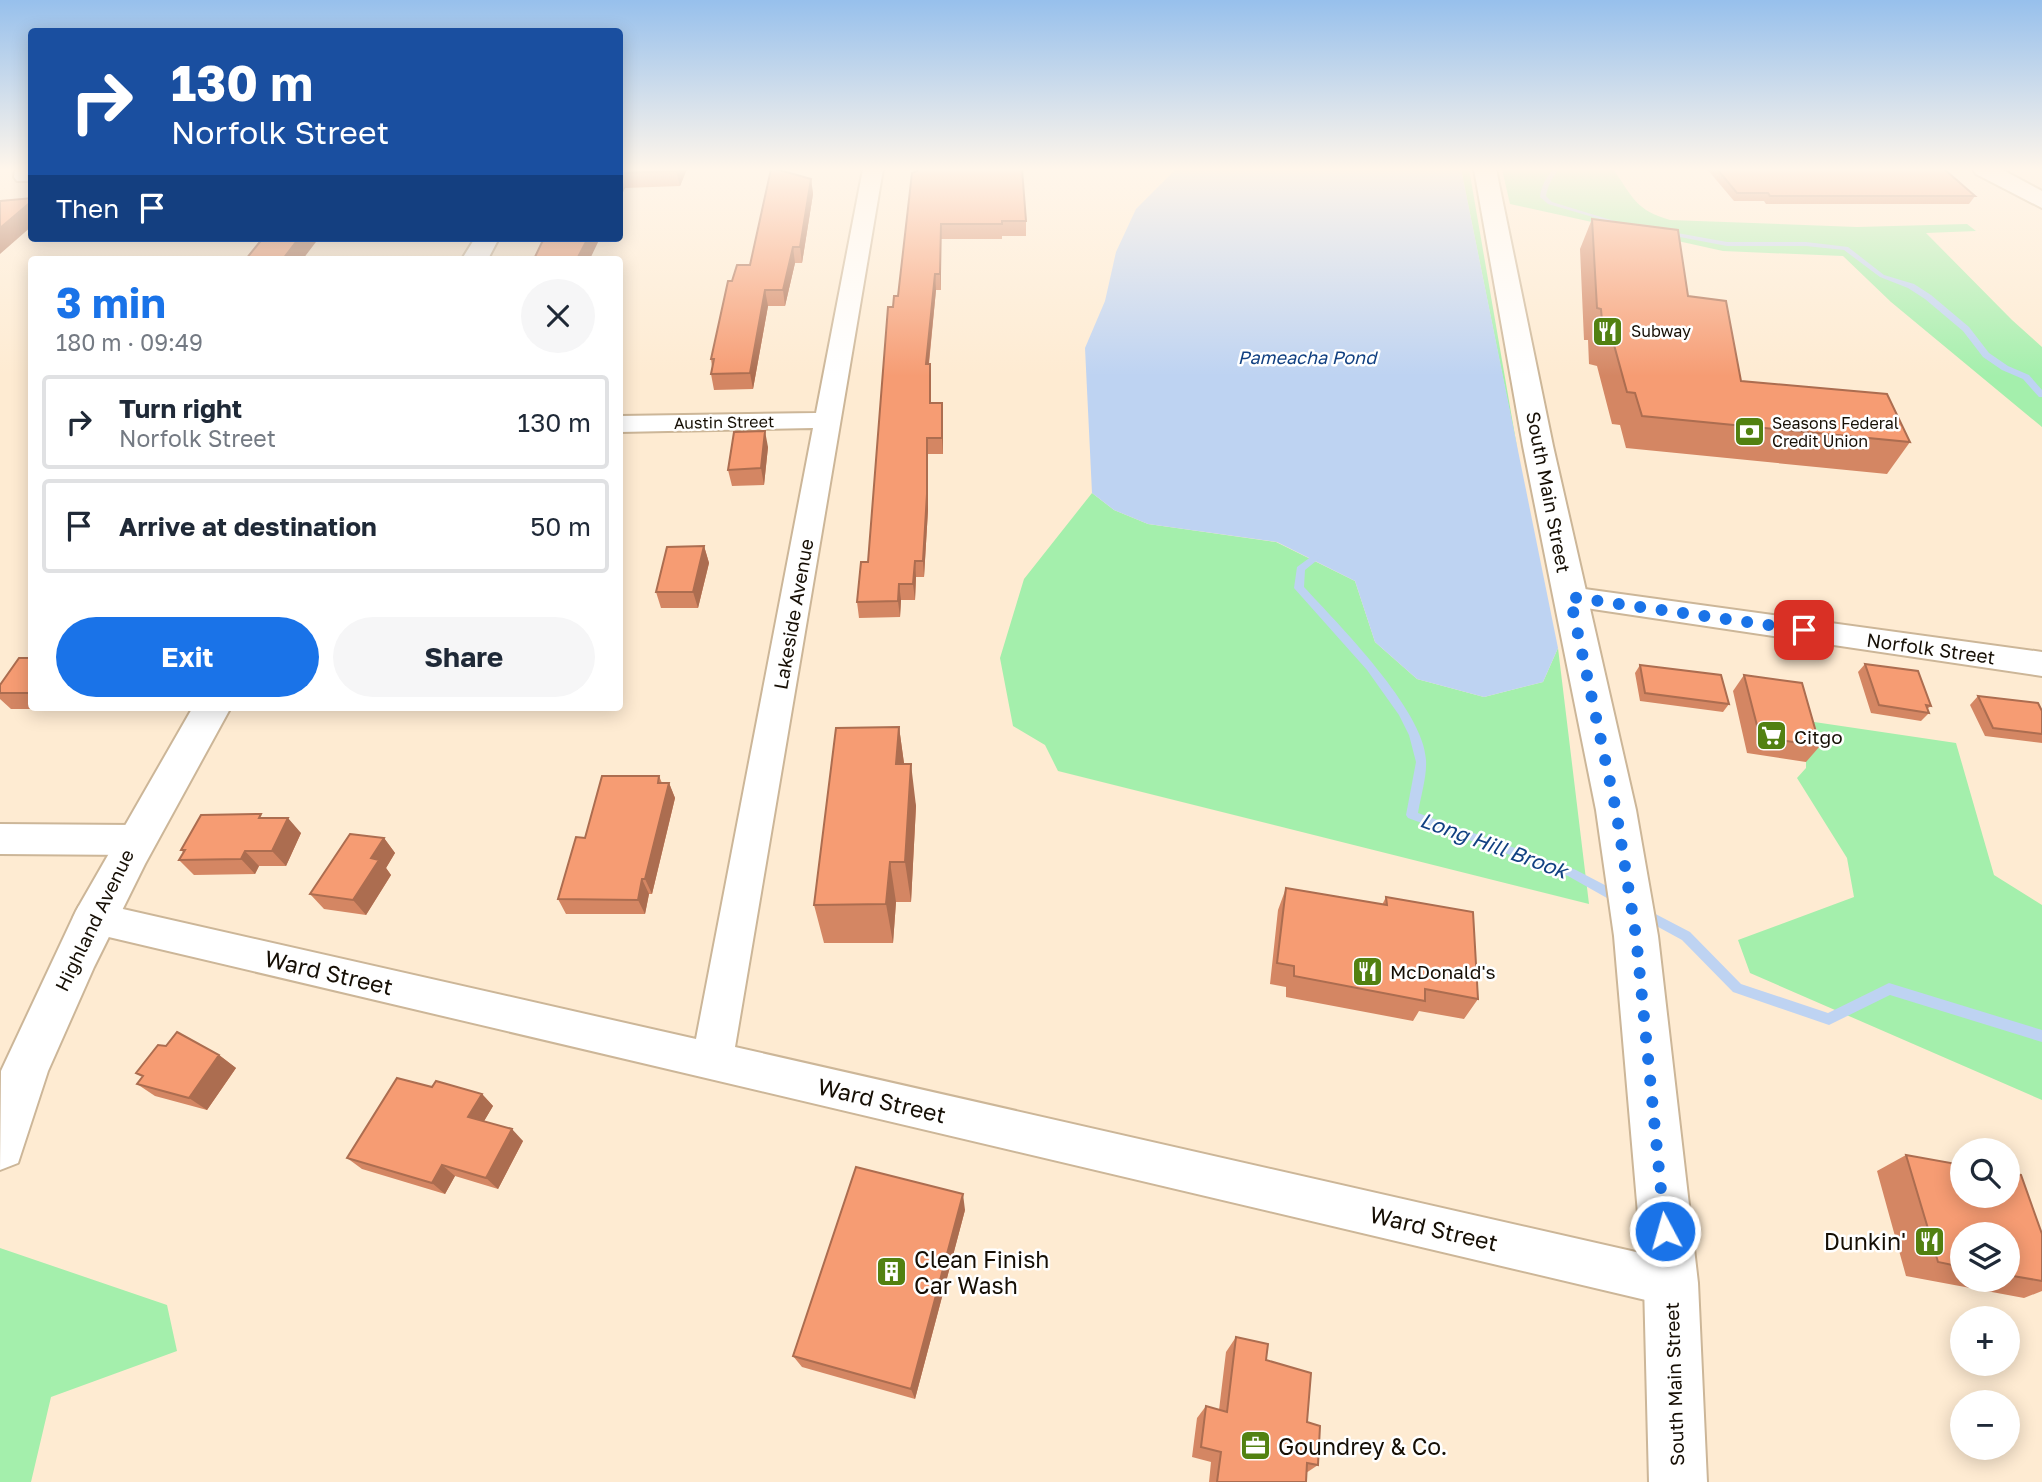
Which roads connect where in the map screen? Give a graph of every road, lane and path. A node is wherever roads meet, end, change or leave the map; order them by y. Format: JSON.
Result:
{"nodes":[{"id":1,"x":861,"y":238,"type":"edge"},
{"id":2,"x":1499,"y":238,"type":"edge"},
{"id":3,"x":829,"y":420,"type":"junction"},
{"id":4,"x":623,"y":424,"type":"edge"},
{"id":5,"x":1570,"y":597,"type":"junction"},
{"id":6,"x":2042,"y":664,"type":"edge"},
{"id":7,"x":210,"y":711,"type":"edge"},
{"id":8,"x":0,"y":839,"type":"edge"},
{"id":9,"x":134,"y":840,"type":"junction"},
{"id":10,"x":92,"y":918,"type":"junction"},
{"id":11,"x":712,"y":1059,"type":"junction"},
{"id":12,"x":0,"y":1145,"type":"edge"},
{"id":13,"x":1671,"y":1283,"type":"junction"},
{"id":14,"x":1678,"y":1482,"type":"edge"}],
"edges":[{"from":1,"to":3,"type":"street","name":"Lakeside Avenue"},
{"from":2,"to":5,"type":"main road","name":"South Main Street"},
{"from":3,"to":4,"type":"street","name":"Austin Street"},
{"from":3,"to":11,"type":"street","name":"Lakeside Avenue"},
{"from":5,"to":6,"type":"street","name":"Norfolk Street"},
{"from":5,"to":13,"type":"main road","name":"South Main Street"},
{"from":7,"to":9,"type":"main road","name":"Highland Avenue"},
{"from":8,"to":9,"type":"street"},
{"from":9,"to":10,"type":"main road","name":"Highland Avenue"},
{"from":10,"to":11,"type":"street","name":"Ward Street"},
{"from":10,"to":12,"type":"main road","name":"Highland Avenue"},
{"from":11,"to":13,"type":"street","name":"Ward Street"},
{"from":13,"to":14,"type":"main road","name":"South Main Street"}]}
